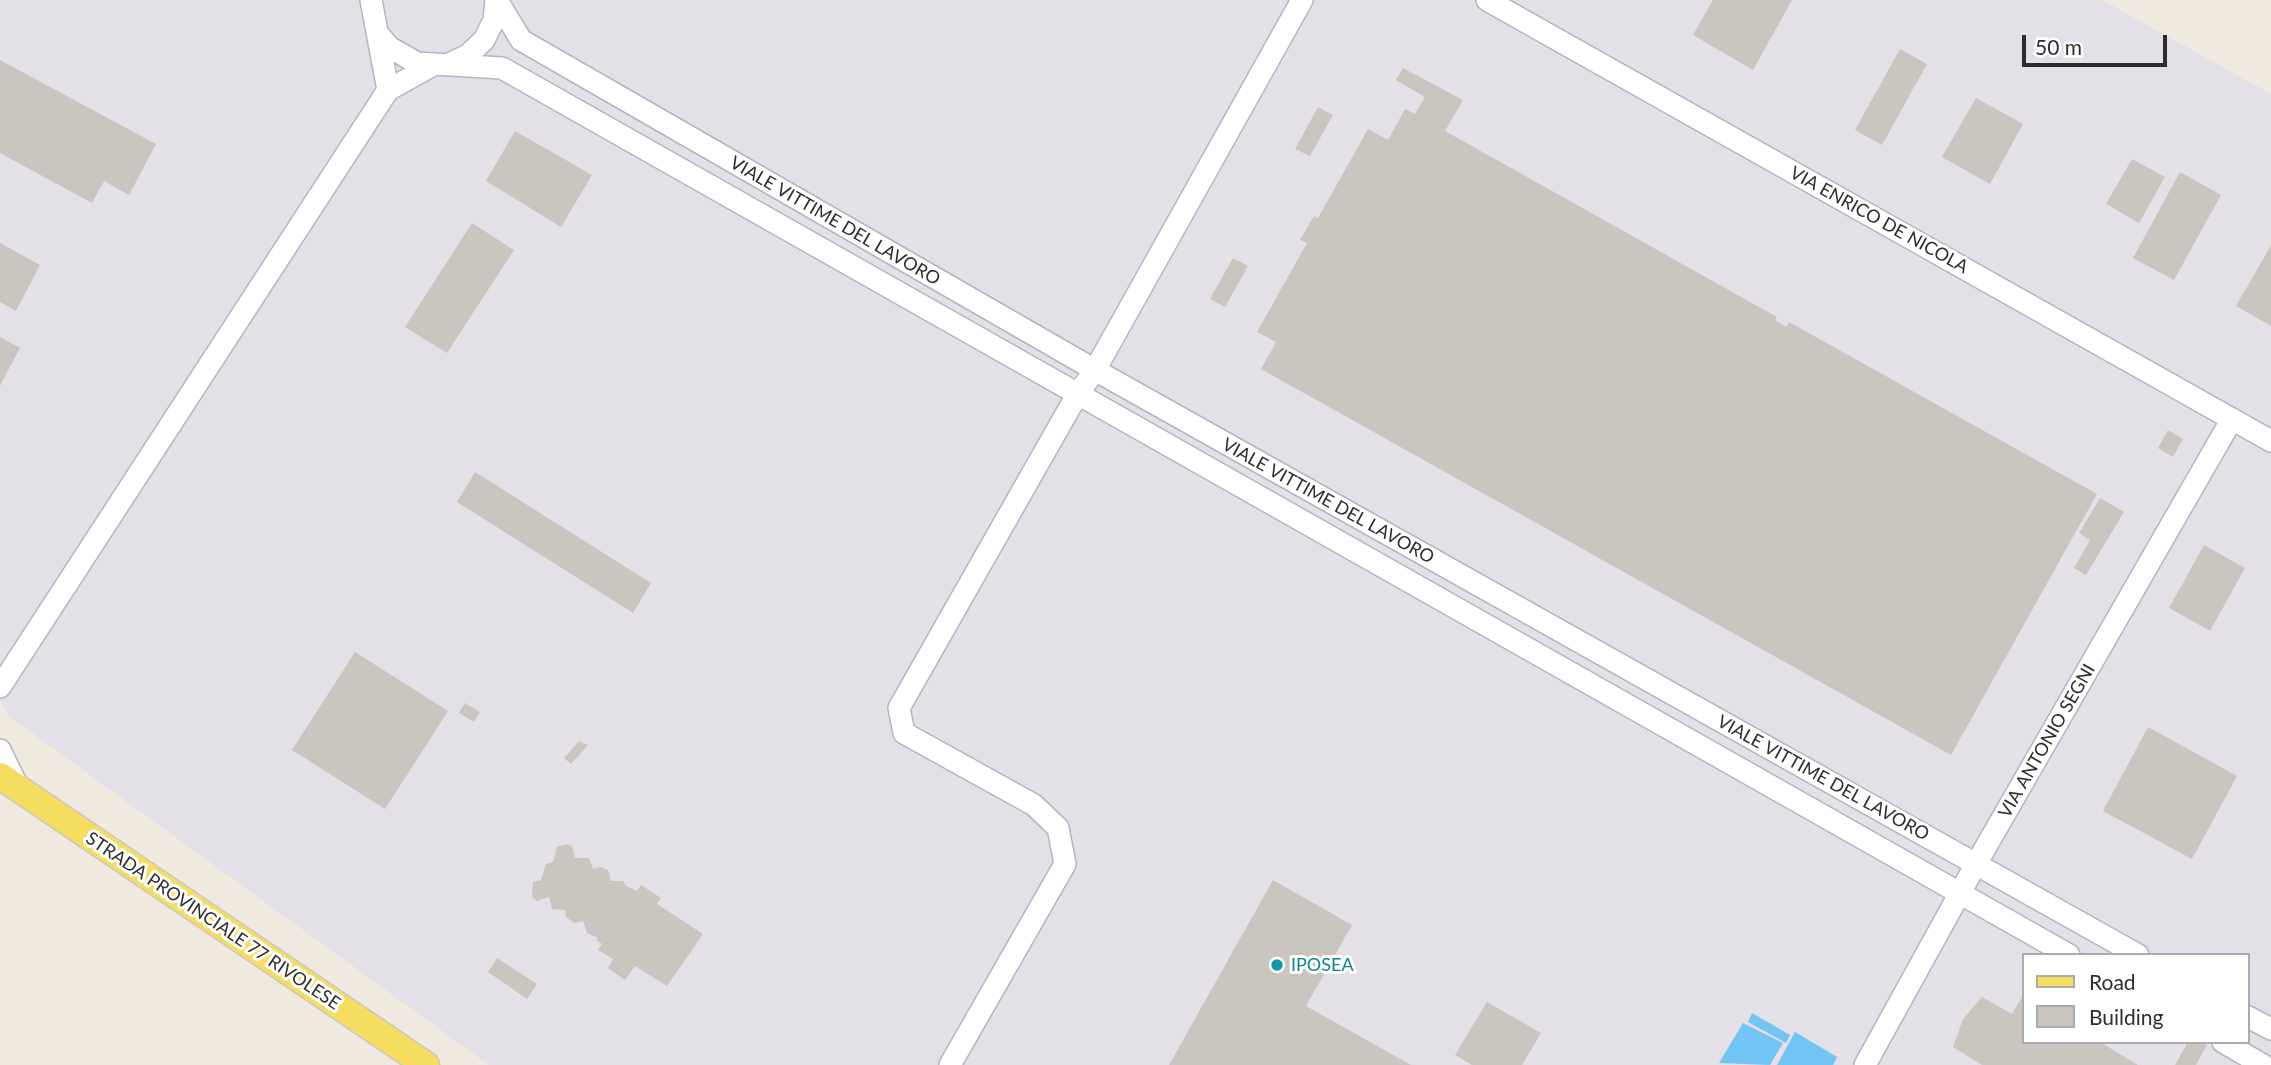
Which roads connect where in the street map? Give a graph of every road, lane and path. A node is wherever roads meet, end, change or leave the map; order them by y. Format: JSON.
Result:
{"nodes":[{"id":1,"x":496,"y":0,"type":"edge"},
{"id":2,"x":1302,"y":0,"type":"edge"},
{"id":3,"x":1487,"y":0,"type":"edge"},
{"id":4,"x":370,"y":1,"type":"edge"},
{"id":5,"x":379,"y":35,"type":"junction"},
{"id":6,"x":441,"y":64,"type":"junction"},
{"id":7,"x":388,"y":90,"type":"junction"},
{"id":8,"x":1095,"y":370,"type":"junction"},
{"id":9,"x":1077,"y":396,"type":"junction"},
{"id":10,"x":2232,"y":419,"type":"junction"},
{"id":11,"x":2271,"y":441,"type":"edge"},
{"id":12,"x":0,"y":687,"type":"edge"},
{"id":13,"x":0,"y":750,"type":"edge"},
{"id":14,"x":9,"y":783,"type":"edge"},
{"id":15,"x":1976,"y":864,"type":"junction"},
{"id":16,"x":1960,"y":893,"type":"junction"},
{"id":17,"x":2065,"y":953,"type":"edge"},
{"id":18,"x":2134,"y":953,"type":"edge"},
{"id":19,"x":2250,"y":1018,"type":"edge"},
{"id":20,"x":2271,"y":1030,"type":"edge"},
{"id":21,"x":2226,"y":1044,"type":"edge"},
{"id":22,"x":426,"y":1065,"type":"edge"},
{"id":23,"x":950,"y":1065,"type":"edge"},
{"id":24,"x":1865,"y":1065,"type":"edge"},
{"id":25,"x":2263,"y":1065,"type":"edge"}],
"edges":[{"from":1,"to":6,"type":"street"},
{"from":1,"to":8,"type":"street","name":"VIALE VITTIME DEL LAVORO"},
{"from":2,"to":8,"type":"street"},
{"from":3,"to":10,"type":"street","name":"VIA ENRICO DE NICOLA"},
{"from":4,"to":5,"type":"street"},
{"from":5,"to":6,"type":"street"},
{"from":5,"to":7,"type":"street"},
{"from":6,"to":7,"type":"street"},
{"from":6,"to":9,"type":"street","name":"VIALE VITTIME DEL LAVORO"},
{"from":7,"to":12,"type":"street"},
{"from":8,"to":9,"type":"street"},
{"from":8,"to":15,"type":"street","name":"VIALE VITTIME DEL LAVORO"},
{"from":9,"to":16,"type":"street","name":"VIALE VITTIME DEL LAVORO"},
{"from":9,"to":23,"type":"street"},
{"from":10,"to":11,"type":"street","name":"VIA ENRICO DE NICOLA"},
{"from":10,"to":15,"type":"street","name":"VIA ANTONIO SEGNI"},
{"from":13,"to":14,"type":"street"},
{"from":14,"to":22,"type":"main road","name":"STRADA PROVINCIALE 77 RIVOLESE"},
{"from":15,"to":16,"type":"street","name":"VIA ANTONIO SEGNI"},
{"from":15,"to":18,"type":"street","name":"VIALE VITTIME DEL LAVORO"},
{"from":16,"to":17,"type":"street","name":"VIALE VITTIME DEL LAVORO"},
{"from":16,"to":24,"type":"street","name":"VIA ANTONIO SEGNI"},
{"from":19,"to":20,"type":"street"},
{"from":21,"to":25,"type":"street"}]}
